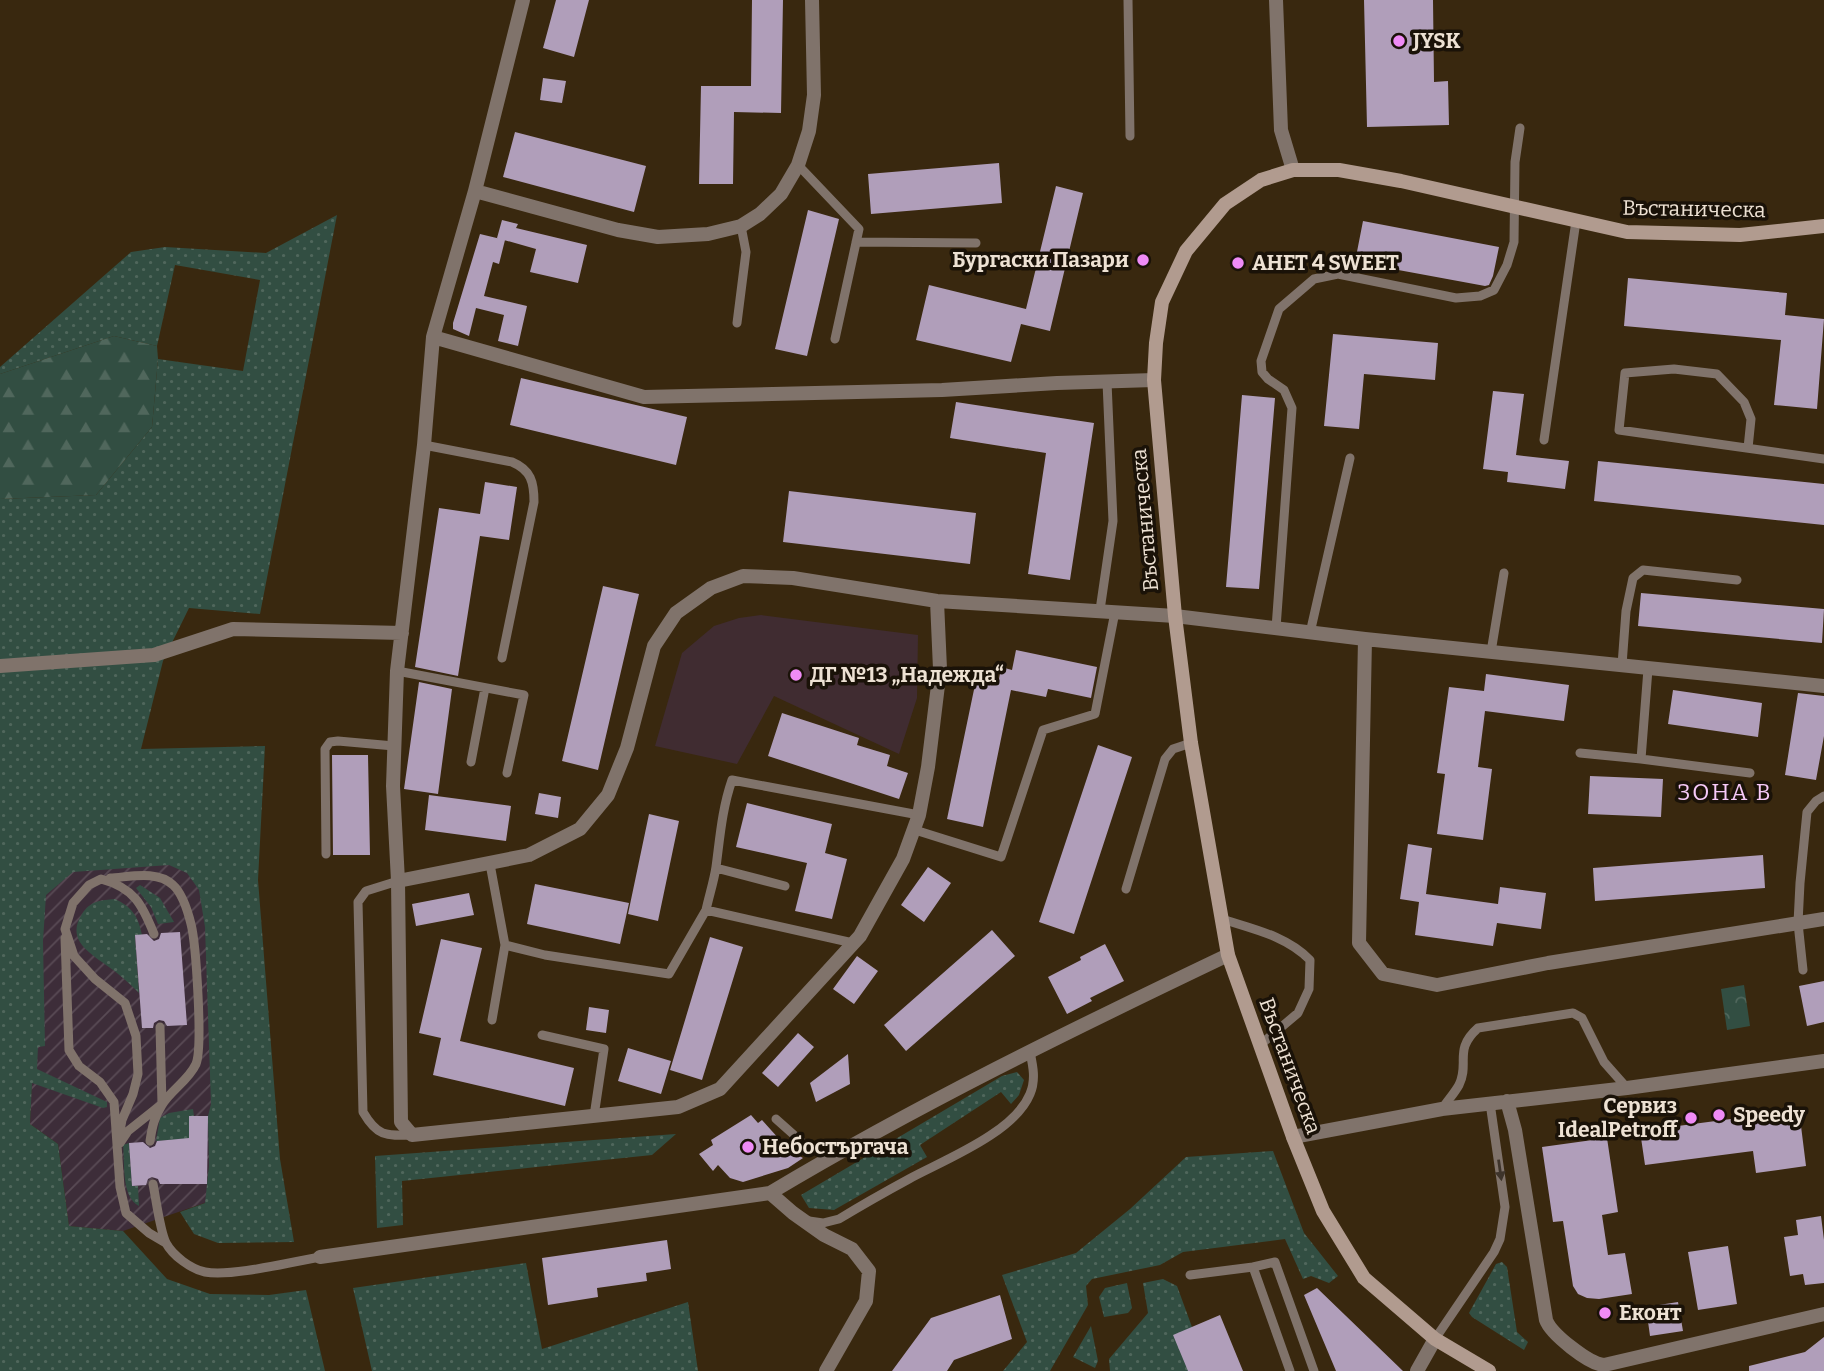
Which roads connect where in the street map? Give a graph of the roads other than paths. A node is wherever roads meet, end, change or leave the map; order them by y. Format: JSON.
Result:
{"nodes":[{"id":1,"x":523,"y":0,"type":"edge"},
{"id":2,"x":813,"y":0,"type":"edge"},
{"id":3,"x":1128,"y":0,"type":"edge"},
{"id":4,"x":1276,"y":0,"type":"edge"},
{"id":5,"x":1520,"y":128,"type":"dead end"},
{"id":6,"x":1130,"y":136,"type":"dead end"},
{"id":7,"x":798,"y":165,"type":"junction"},
{"id":8,"x":1293,"y":170,"type":"junction"},
{"id":9,"x":475,"y":191,"type":"junction"},
{"id":10,"x":1514,"y":205,"type":"junction"},
{"id":11,"x":1576,"y":221,"type":"junction"},
{"id":12,"x":741,"y":226,"type":"junction"},
{"id":13,"x":1824,"y":226,"type":"edge"},
{"id":14,"x":856,"y":242,"type":"junction"},
{"id":15,"x":976,"y":243,"type":"dead end"},
{"id":16,"x":737,"y":323,"type":"dead end"},
{"id":17,"x":433,"y":337,"type":"junction"},
{"id":18,"x":835,"y":340,"type":"dead end"},
{"id":19,"x":1154,"y":380,"type":"junction"},
{"id":20,"x":1107,"y":382,"type":"junction"},
{"id":21,"x":1545,"y":440,"type":"dead end"},
{"id":22,"x":425,"y":445,"type":"junction"},
{"id":23,"x":1748,"y":448,"type":"junction"},
{"id":24,"x":1350,"y":458,"type":"dead end"},
{"id":25,"x":1824,"y":459,"type":"edge"},
{"id":26,"x":1504,"y":573,"type":"dead end"},
{"id":27,"x":1737,"y":580,"type":"dead end"},
{"id":28,"x":937,"y":601,"type":"junction"},
{"id":29,"x":1107,"y":611,"type":"junction"},
{"id":30,"x":1175,"y":615,"type":"junction"},
{"id":31,"x":1276,"y":628,"type":"junction"},
{"id":32,"x":401,"y":633,"type":"junction"},
{"id":33,"x":1310,"y":633,"type":"junction"},
{"id":34,"x":1365,"y":639,"type":"junction"},
{"id":35,"x":1491,"y":652,"type":"junction"},
{"id":36,"x":502,"y":658,"type":"dead end"},
{"id":37,"x":1622,"y":665,"type":"junction"},
{"id":38,"x":0,"y":666,"type":"edge"},
{"id":39,"x":1648,"y":669,"type":"junction"},
{"id":40,"x":397,"y":671,"type":"junction"},
{"id":41,"x":1824,"y":686,"type":"edge"},
{"id":42,"x":485,"y":688,"type":"junction"},
{"id":43,"x":1191,"y":743,"type":"junction"},
{"id":44,"x":394,"y":746,"type":"junction"},
{"id":45,"x":1580,"y":753,"type":"dead end"},
{"id":46,"x":1642,"y":759,"type":"junction"},
{"id":47,"x":471,"y":762,"type":"dead end"},
{"id":48,"x":1750,"y":773,"type":"dead end"},
{"id":49,"x":507,"y":774,"type":"dead end"},
{"id":50,"x":1824,"y":796,"type":"edge"},
{"id":51,"x":917,"y":822,"type":"junction"},
{"id":52,"x":326,"y":854,"type":"dead end"},
{"id":53,"x":491,"y":864,"type":"junction"},
{"id":54,"x":716,"y":868,"type":"junction"},
{"id":55,"x":101,"y":879,"type":"junction"},
{"id":56,"x":398,"y":881,"type":"junction"},
{"id":57,"x":785,"y":886,"type":"dead end"},
{"id":58,"x":1126,"y":889,"type":"dead end"},
{"id":59,"x":706,"y":910,"type":"junction"},
{"id":60,"x":1222,"y":919,"type":"junction"},
{"id":61,"x":1824,"y":919,"type":"edge"},
{"id":62,"x":1798,"y":923,"type":"junction"},
{"id":63,"x":65,"y":929,"type":"junction"},
{"id":64,"x":154,"y":934,"type":"dead end"},
{"id":65,"x":853,"y":943,"type":"junction"},
{"id":66,"x":505,"y":945,"type":"junction"},
{"id":67,"x":1228,"y":955,"type":"junction"},
{"id":68,"x":1803,"y":970,"type":"dead end"},
{"id":69,"x":492,"y":1020,"type":"dead end"},
{"id":70,"x":160,"y":1027,"type":"dead end"},
{"id":71,"x":542,"y":1034,"type":"dead end"},
{"id":72,"x":1260,"y":1045,"type":"junction"},
{"id":73,"x":1030,"y":1052,"type":"junction"},
{"id":74,"x":1824,"y":1061,"type":"edge"},
{"id":75,"x":1627,"y":1088,"type":"junction"},
{"id":76,"x":1507,"y":1101,"type":"junction"},
{"id":77,"x":1490,"y":1103,"type":"junction"},
{"id":78,"x":162,"y":1104,"type":"junction"},
{"id":79,"x":1442,"y":1109,"type":"junction"},
{"id":80,"x":594,"y":1116,"type":"junction"},
{"id":81,"x":776,"y":1119,"type":"dead end"},
{"id":82,"x":412,"y":1135,"type":"junction"},
{"id":83,"x":1293,"y":1136,"type":"junction"},
{"id":84,"x":150,"y":1141,"type":"dead end"},
{"id":85,"x":117,"y":1147,"type":"junction"},
{"id":86,"x":829,"y":1157,"type":"junction"},
{"id":87,"x":153,"y":1184,"type":"dead end"},
{"id":88,"x":770,"y":1193,"type":"junction"},
{"id":89,"x":804,"y":1221,"type":"junction"},
{"id":90,"x":166,"y":1243,"type":"junction"},
{"id":91,"x":320,"y":1257,"type":"joint"},
{"id":92,"x":1253,"y":1267,"type":"junction"},
{"id":93,"x":1189,"y":1275,"type":"dead end"},
{"id":94,"x":1824,"y":1314,"type":"edge"},
{"id":95,"x":1435,"y":1339,"type":"junction"},
{"id":96,"x":826,"y":1371,"type":"edge"},
{"id":97,"x":1290,"y":1371,"type":"edge"},
{"id":98,"x":1314,"y":1371,"type":"edge"},
{"id":99,"x":1417,"y":1371,"type":"edge"},
{"id":100,"x":1489,"y":1371,"type":"edge"}],
"edges":[{"from":1,"to":9,"type":"street"},
{"from":2,"to":7,"type":"street"},
{"from":3,"to":6,"type":"lane"},
{"from":4,"to":8,"type":"street"},
{"from":5,"to":10,"type":"lane"},
{"from":7,"to":12,"type":"street"},
{"from":7,"to":14,"type":"lane"},
{"from":8,"to":10,"type":"main road","name":"Въстаническа"},
{"from":8,"to":19,"type":"main road","name":"Въстаническа"},
{"from":9,"to":12,"type":"street"},
{"from":9,"to":17,"type":"street"},
{"from":10,"to":11,"type":"main road","name":"Въстаническа"},
{"from":10,"to":31,"type":"lane"},
{"from":11,"to":13,"type":"main road","name":"Въстаническа"},
{"from":11,"to":21,"type":"lane"},
{"from":12,"to":16,"type":"lane"},
{"from":14,"to":15,"type":"lane"},
{"from":14,"to":18,"type":"lane"},
{"from":17,"to":20,"type":"street"},
{"from":17,"to":22,"type":"street"},
{"from":19,"to":20,"type":"street"},
{"from":19,"to":30,"type":"main road","name":"Въстаническа"},
{"from":20,"to":29,"type":"lane"},
{"from":22,"to":32,"type":"street"},
{"from":22,"to":36,"type":"lane"},
{"from":23,"to":23,"type":"lane"},
{"from":23,"to":25,"type":"lane"},
{"from":24,"to":33,"type":"lane"},
{"from":26,"to":35,"type":"lane"},
{"from":27,"to":37,"type":"lane"},
{"from":28,"to":29,"type":"street"},
{"from":28,"to":51,"type":"street"},
{"from":28,"to":53,"type":"street"},
{"from":29,"to":30,"type":"street"},
{"from":29,"to":51,"type":"lane"},
{"from":30,"to":31,"type":"street"},
{"from":30,"to":43,"type":"main road","name":"Въстаническа"},
{"from":31,"to":33,"type":"street"},
{"from":32,"to":38,"type":"street"},
{"from":32,"to":40,"type":"street"},
{"from":33,"to":34,"type":"street"},
{"from":34,"to":35,"type":"street"},
{"from":34,"to":62,"type":"street"},
{"from":35,"to":37,"type":"street"},
{"from":37,"to":39,"type":"street"},
{"from":39,"to":41,"type":"street"},
{"from":39,"to":46,"type":"lane"},
{"from":40,"to":42,"type":"lane"},
{"from":40,"to":44,"type":"street"},
{"from":42,"to":47,"type":"lane"},
{"from":42,"to":49,"type":"lane"},
{"from":43,"to":58,"type":"lane"},
{"from":43,"to":60,"type":"main road","name":"Въстаническа"},
{"from":44,"to":52,"type":"lane"},
{"from":44,"to":56,"type":"street"},
{"from":45,"to":46,"type":"lane"},
{"from":46,"to":48,"type":"lane"},
{"from":50,"to":62,"type":"lane"},
{"from":51,"to":54,"type":"lane"},
{"from":51,"to":65,"type":"street"},
{"from":53,"to":56,"type":"street"},
{"from":53,"to":66,"type":"lane"},
{"from":54,"to":57,"type":"lane"},
{"from":54,"to":59,"type":"lane"},
{"from":55,"to":63,"type":"lane"},
{"from":55,"to":64,"type":"lane"},
{"from":55,"to":78,"type":"lane"},
{"from":56,"to":82,"type":"street"},
{"from":56,"to":82,"type":"lane"},
{"from":59,"to":65,"type":"lane"},
{"from":59,"to":66,"type":"lane"},
{"from":60,"to":67,"type":"main road","name":"Въстаническа"},
{"from":60,"to":72,"type":"lane"},
{"from":61,"to":62,"type":"street"},
{"from":62,"to":68,"type":"lane"},
{"from":63,"to":85,"type":"lane"},
{"from":63,"to":85,"type":"lane"},
{"from":65,"to":80,"type":"street"},
{"from":66,"to":69,"type":"lane"},
{"from":67,"to":72,"type":"main road","name":"Въстаническа"},
{"from":67,"to":73,"type":"street"},
{"from":70,"to":78,"type":"lane"},
{"from":71,"to":80,"type":"lane"},
{"from":72,"to":83,"type":"main road","name":"Въстаническа"},
{"from":73,"to":86,"type":"street"},
{"from":73,"to":89,"type":"lane"},
{"from":74,"to":75,"type":"street"},
{"from":75,"to":76,"type":"street"},
{"from":75,"to":79,"type":"lane"},
{"from":76,"to":77,"type":"street"},
{"from":76,"to":94,"type":"street"},
{"from":77,"to":79,"type":"street"},
{"from":77,"to":95,"type":"lane","one_way":true},
{"from":78,"to":84,"type":"lane"},
{"from":78,"to":85,"type":"lane"},
{"from":79,"to":83,"type":"street"},
{"from":80,"to":82,"type":"street"},
{"from":81,"to":86,"type":"lane"},
{"from":83,"to":95,"type":"main road","name":"Въстаническа"},
{"from":85,"to":90,"type":"lane"},
{"from":86,"to":88,"type":"street"},
{"from":87,"to":90,"type":"lane"},
{"from":88,"to":89,"type":"street"},
{"from":88,"to":91,"type":"street"},
{"from":89,"to":96,"type":"street"},
{"from":90,"to":91,"type":"lane"},
{"from":92,"to":93,"type":"lane"},
{"from":92,"to":97,"type":"lane"},
{"from":92,"to":98,"type":"lane"},
{"from":95,"to":99,"type":"street"},
{"from":95,"to":100,"type":"main road","name":"Въстаническа"}]}
